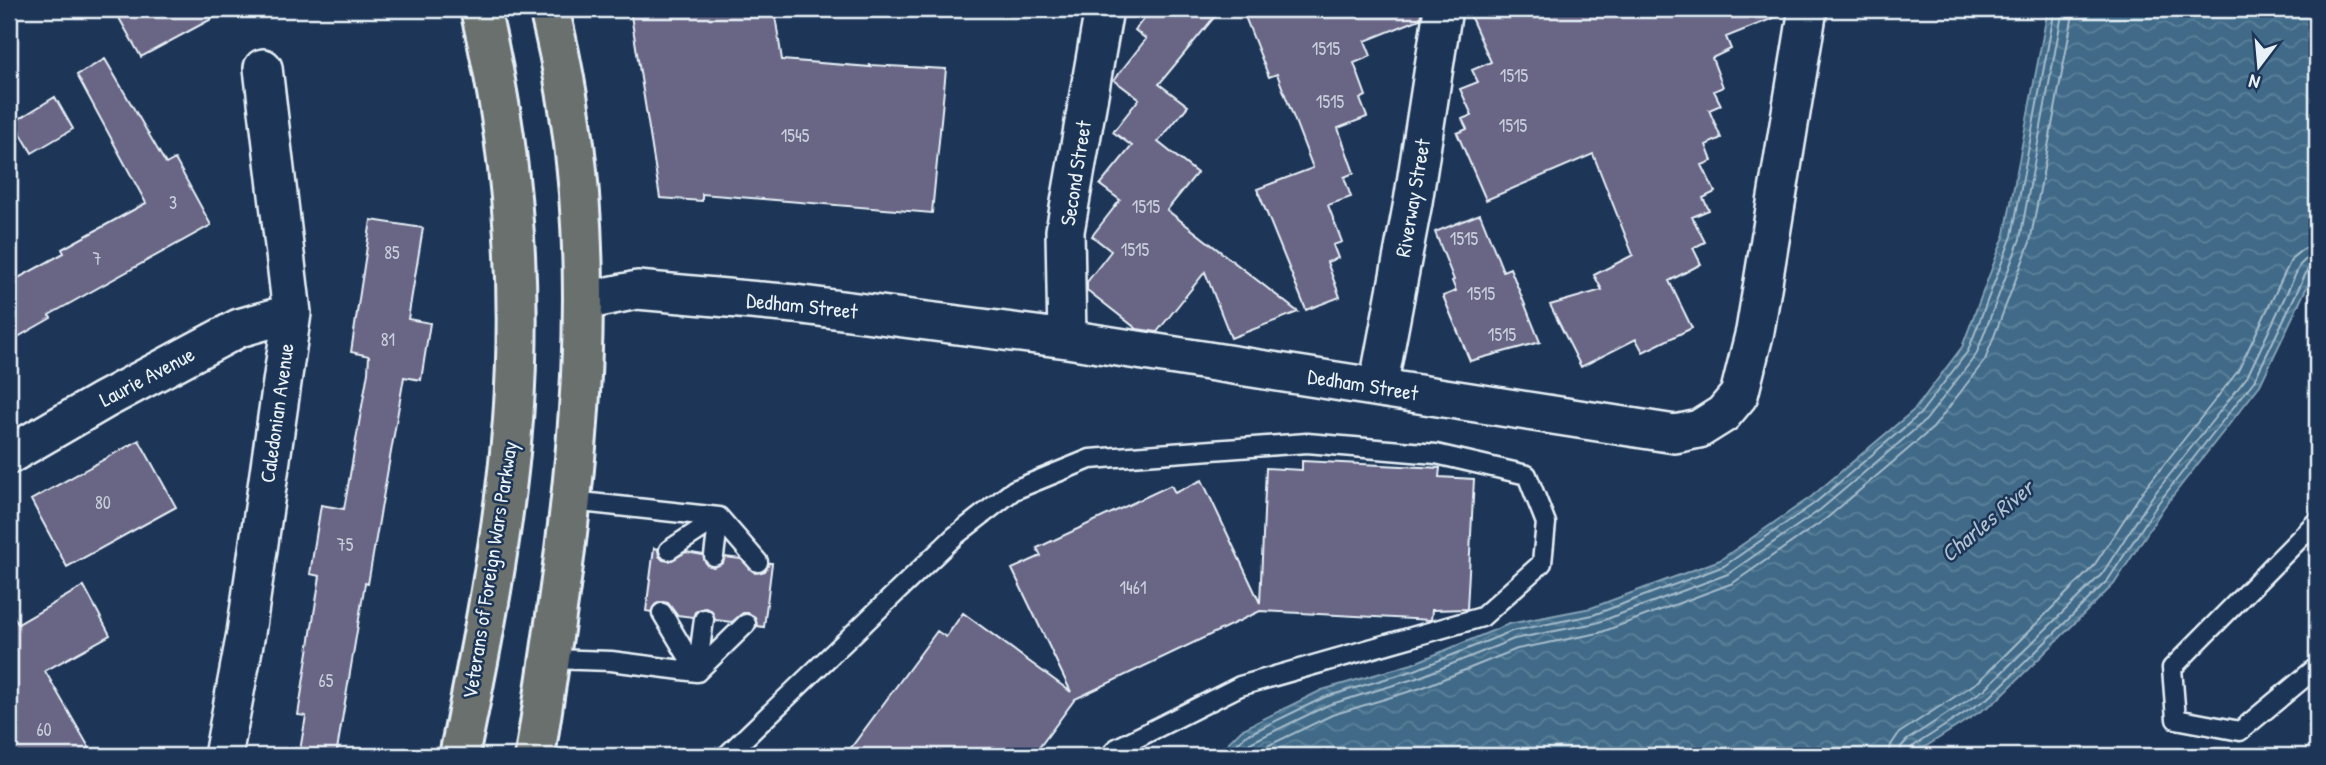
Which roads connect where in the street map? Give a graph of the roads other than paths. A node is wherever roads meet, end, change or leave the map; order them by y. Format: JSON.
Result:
{"nodes":[{"id":1,"x":480,"y":9,"type":"edge"},
{"id":2,"x":550,"y":9,"type":"edge"},
{"id":3,"x":1104,"y":9,"type":"edge"},
{"id":4,"x":1443,"y":9,"type":"edge"},
{"id":5,"x":1808,"y":9,"type":"edge"},
{"id":6,"x":263,"y":68,"type":"dead end"},
{"id":7,"x":585,"y":301,"type":"junction"},
{"id":8,"x":292,"y":313,"type":"junction"},
{"id":9,"x":1067,"y":339,"type":"junction"},
{"id":10,"x":1378,"y":387,"type":"junction"},
{"id":11,"x":9,"y":455,"type":"edge"},
{"id":12,"x":572,"y":501,"type":"junction"},
{"id":13,"x":719,"y":517,"type":"junction"},
{"id":14,"x":2317,"y":521,"type":"edge"},
{"id":15,"x":669,"y":550,"type":"dead end"},
{"id":16,"x":714,"y":556,"type":"dead end"},
{"id":17,"x":758,"y":562,"type":"dead end"},
{"id":18,"x":662,"y":613,"type":"dead end"},
{"id":19,"x":704,"y":619,"type":"dead end"},
{"id":20,"x":746,"y":624,"type":"dead end"},
{"id":21,"x":550,"y":659,"type":"junction"},
{"id":22,"x":2317,"y":667,"type":"edge"},
{"id":23,"x":697,"y":672,"type":"junction"},
{"id":24,"x":223,"y":756,"type":"edge"},
{"id":25,"x":459,"y":756,"type":"edge"},
{"id":26,"x":535,"y":756,"type":"edge"},
{"id":27,"x":726,"y":756,"type":"edge"},
{"id":28,"x":1110,"y":756,"type":"edge"}],
"edges":[{"from":1,"to":25,"type":"highway","name":"Veterans of Foreign Wars Parkway"},
{"from":2,"to":7,"type":"highway"},
{"from":3,"to":9,"type":"street","name":"Second Street"},
{"from":4,"to":10,"type":"street","name":"Riverway Street"},
{"from":5,"to":10,"type":"street","name":"Dedham Street"},
{"from":6,"to":8,"type":"street","name":"Caledonian Avenue"},
{"from":7,"to":9,"type":"street","name":"Dedham Street"},
{"from":7,"to":12,"type":"highway"},
{"from":8,"to":11,"type":"street","name":"Laurie Avenue"},
{"from":8,"to":24,"type":"street","name":"Caledonian Avenue"},
{"from":9,"to":10,"type":"street","name":"Dedham Street"},
{"from":12,"to":13,"type":"lane"},
{"from":12,"to":21,"type":"highway"},
{"from":13,"to":15,"type":"lane"},
{"from":13,"to":16,"type":"lane"},
{"from":13,"to":17,"type":"lane"},
{"from":14,"to":22,"type":"lane"},
{"from":18,"to":23,"type":"lane"},
{"from":19,"to":23,"type":"lane"},
{"from":20,"to":23,"type":"lane"},
{"from":21,"to":23,"type":"lane"},
{"from":21,"to":26,"type":"highway"},
{"from":27,"to":28,"type":"lane"}]}
